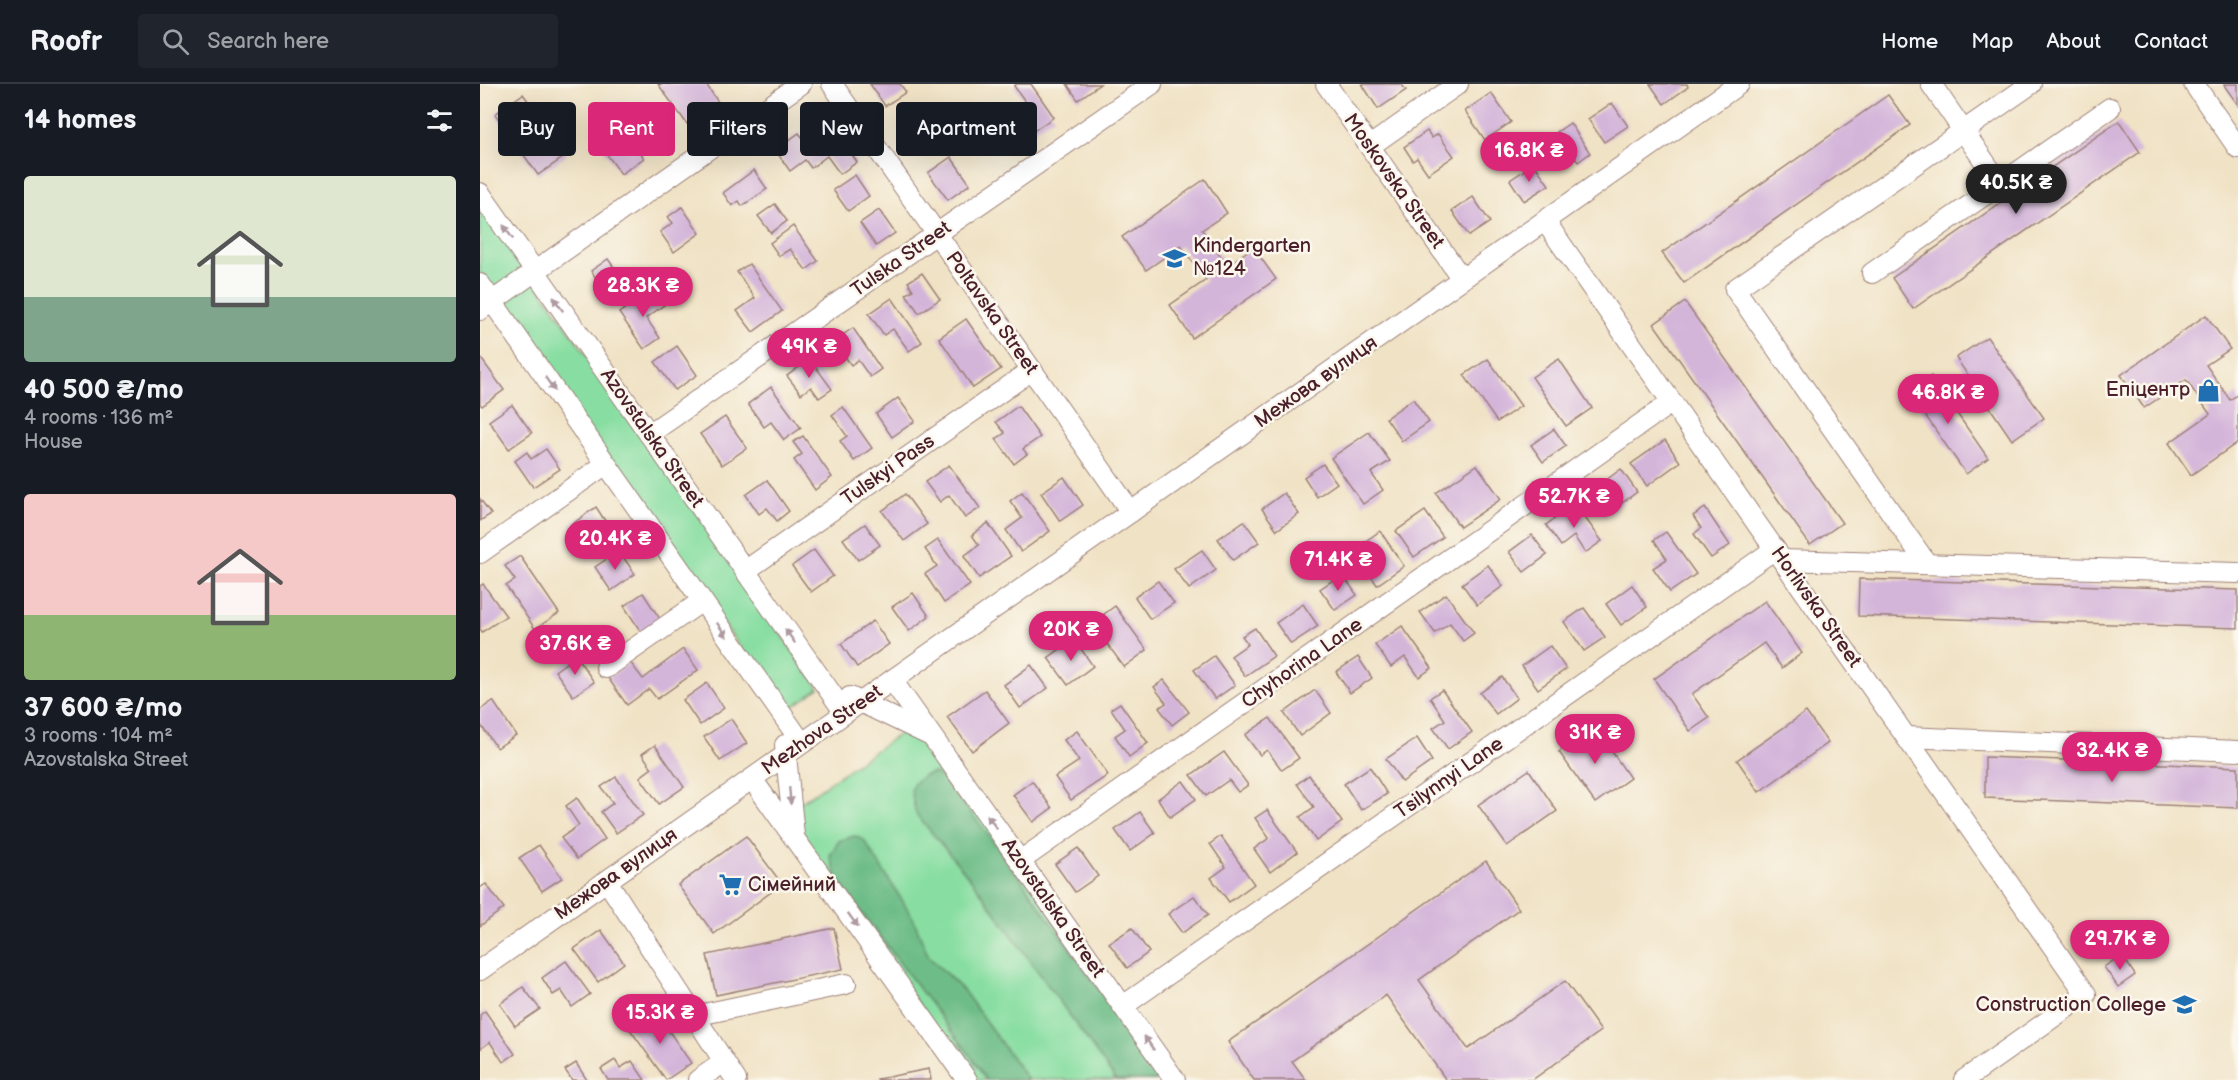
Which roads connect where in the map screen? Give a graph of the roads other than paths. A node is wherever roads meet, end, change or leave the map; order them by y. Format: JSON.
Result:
{"nodes":[{"id":1,"x":801,"y":84,"type":"edge"},
{"id":2,"x":832,"y":84,"type":"edge"},
{"id":3,"x":1152,"y":84,"type":"edge"},
{"id":4,"x":1326,"y":84,"type":"edge"},
{"id":5,"x":1458,"y":84,"type":"edge"},
{"id":6,"x":1739,"y":84,"type":"edge"},
{"id":7,"x":1930,"y":84,"type":"edge"},
{"id":8,"x":2031,"y":84,"type":"edge"},
{"id":9,"x":2194,"y":84,"type":"edge"},
{"id":10,"x":2110,"y":108,"type":"dead end"},
{"id":11,"x":1963,"y":131,"type":"junction"},
{"id":12,"x":1370,"y":146,"type":"junction"},
{"id":13,"x":2238,"y":148,"type":"edge"},
{"id":14,"x":2000,"y":184,"type":"junction"},
{"id":15,"x":480,"y":193,"type":"edge"},
{"id":16,"x":1545,"y":221,"type":"junction"},
{"id":17,"x":937,"y":234,"type":"junction"},
{"id":18,"x":535,"y":271,"type":"junction"},
{"id":19,"x":1872,"y":273,"type":"dead end"},
{"id":20,"x":1462,"y":279,"type":"junction"},
{"id":21,"x":480,"y":284,"type":"edge"},
{"id":22,"x":486,"y":306,"type":"edge"},
{"id":23,"x":1032,"y":370,"type":"junction"},
{"id":24,"x":1672,"y":402,"type":"junction"},
{"id":25,"x":649,"y":434,"type":"junction"},
{"id":26,"x":606,"y":464,"type":"junction"},
{"id":27,"x":1131,"y":512,"type":"junction"},
{"id":28,"x":480,"y":553,"type":"edge"},
{"id":29,"x":1778,"y":554,"type":"junction"},
{"id":30,"x":1927,"y":564,"type":"junction"},
{"id":31,"x":745,"y":571,"type":"junction"},
{"id":32,"x":2238,"y":573,"type":"edge"},
{"id":33,"x":702,"y":601,"type":"junction"},
{"id":34,"x":606,"y":668,"type":"dead end"},
{"id":35,"x":892,"y":680,"type":"junction"},
{"id":36,"x":853,"y":708,"type":"junction"},
{"id":37,"x":932,"y":736,"type":"junction"},
{"id":38,"x":1906,"y":736,"type":"junction"},
{"id":39,"x":794,"y":749,"type":"junction"},
{"id":40,"x":2238,"y":751,"type":"edge"},
{"id":41,"x":752,"y":779,"type":"junction"},
{"id":42,"x":794,"y":838,"type":"junction"},
{"id":43,"x":1020,"y":861,"type":"junction"},
{"id":44,"x":607,"y":881,"type":"junction"},
{"id":45,"x":480,"y":970,"type":"edge"},
{"id":46,"x":846,"y":984,"type":"dead end"},
{"id":47,"x":1123,"y":1006,"type":"junction"},
{"id":48,"x":694,"y":1016,"type":"junction"},
{"id":49,"x":724,"y":1062,"type":"junction"},
{"id":50,"x":698,"y":1080,"type":"edge"},
{"id":51,"x":736,"y":1080,"type":"edge"},
{"id":52,"x":967,"y":1080,"type":"edge"},
{"id":53,"x":1175,"y":1080,"type":"edge"},
{"id":54,"x":1964,"y":1080,"type":"edge"}],
"edges":[{"from":1,"to":18,"type":"street"},
{"from":2,"to":17,"type":"street","name":"Poltavska Street"},
{"from":3,"to":17,"type":"street","name":"Tulska Street"},
{"from":4,"to":12,"type":"street","name":"Moskovska Street"},
{"from":5,"to":12,"type":"street"},
{"from":6,"to":16,"type":"street","name":"Межова вулиця"},
{"from":7,"to":11,"type":"street"},
{"from":8,"to":11,"type":"street"},
{"from":9,"to":13,"type":"street"},
{"from":10,"to":14,"type":"street"},
{"from":11,"to":14,"type":"street"},
{"from":11,"to":30,"type":"street"},
{"from":12,"to":20,"type":"street","name":"Moskovska Street"},
{"from":14,"to":19,"type":"street"},
{"from":18,"to":15,"type":"street","name":"Azovstalska Street","one_way":true},
{"from":16,"to":20,"type":"street","name":"Межова вулиця"},
{"from":16,"to":24,"type":"street","name":"Horlivska Street"},
{"from":17,"to":23,"type":"street","name":"Poltavska Street"},
{"from":17,"to":25,"type":"street","name":"Tulska Street"},
{"from":18,"to":22,"type":"street"},
{"from":25,"to":18,"type":"street","name":"Azovstalska Street","one_way":true},
{"from":20,"to":27,"type":"street","name":"Межова вулиця"},
{"from":21,"to":22,"type":"street"},
{"from":22,"to":26,"type":"street","one_way":true},
{"from":23,"to":27,"type":"street","name":"Poltavska Street"},
{"from":23,"to":31,"type":"street","name":"Tulskyi Pass"},
{"from":24,"to":29,"type":"street","name":"Horlivska Street"},
{"from":24,"to":43,"type":"street","name":"Chyhorina Lane"},
{"from":25,"to":31,"type":"street","name":"Azovstalska Street"},
{"from":26,"to":28,"type":"street"},
{"from":26,"to":33,"type":"street"},
{"from":27,"to":35,"type":"street","name":"Межова вулиця"},
{"from":29,"to":30,"type":"street"},
{"from":29,"to":38,"type":"street","name":"Horlivska Street"},
{"from":29,"to":47,"type":"street","name":"Tsilynnyi Lane"},
{"from":30,"to":32,"type":"street"},
{"from":36,"to":31,"type":"street","name":"Azovstalska Street","one_way":true},
{"from":33,"to":34,"type":"street"},
{"from":33,"to":39,"type":"street","one_way":true},
{"from":35,"to":36,"type":"street","name":"Mezhova Street"},
{"from":35,"to":37,"type":"street","name":"Azovstalska Street"},
{"from":36,"to":37,"type":"street"},
{"from":36,"to":39,"type":"street","name":"Mezhova Street"},
{"from":43,"to":37,"type":"street","name":"Azovstalska Street","one_way":true},
{"from":38,"to":40,"type":"street"},
{"from":38,"to":54,"type":"street","name":"Horlivska Street"},
{"from":39,"to":41,"type":"street","name":"Mezhova Street"},
{"from":39,"to":42,"type":"street","one_way":true},
{"from":41,"to":42,"type":"street"},
{"from":41,"to":44,"type":"street","name":"Межова вулиця"},
{"from":42,"to":52,"type":"street","one_way":true},
{"from":43,"to":47,"type":"street","name":"Azovstalska Street"},
{"from":44,"to":45,"type":"street","name":"Межова вулиця"},
{"from":44,"to":48,"type":"street"},
{"from":46,"to":48,"type":"street"},
{"from":53,"to":47,"type":"street","name":"Azovstalska Street","one_way":true},
{"from":48,"to":49,"type":"street"},
{"from":49,"to":50,"type":"street"},
{"from":49,"to":51,"type":"street"}]}
